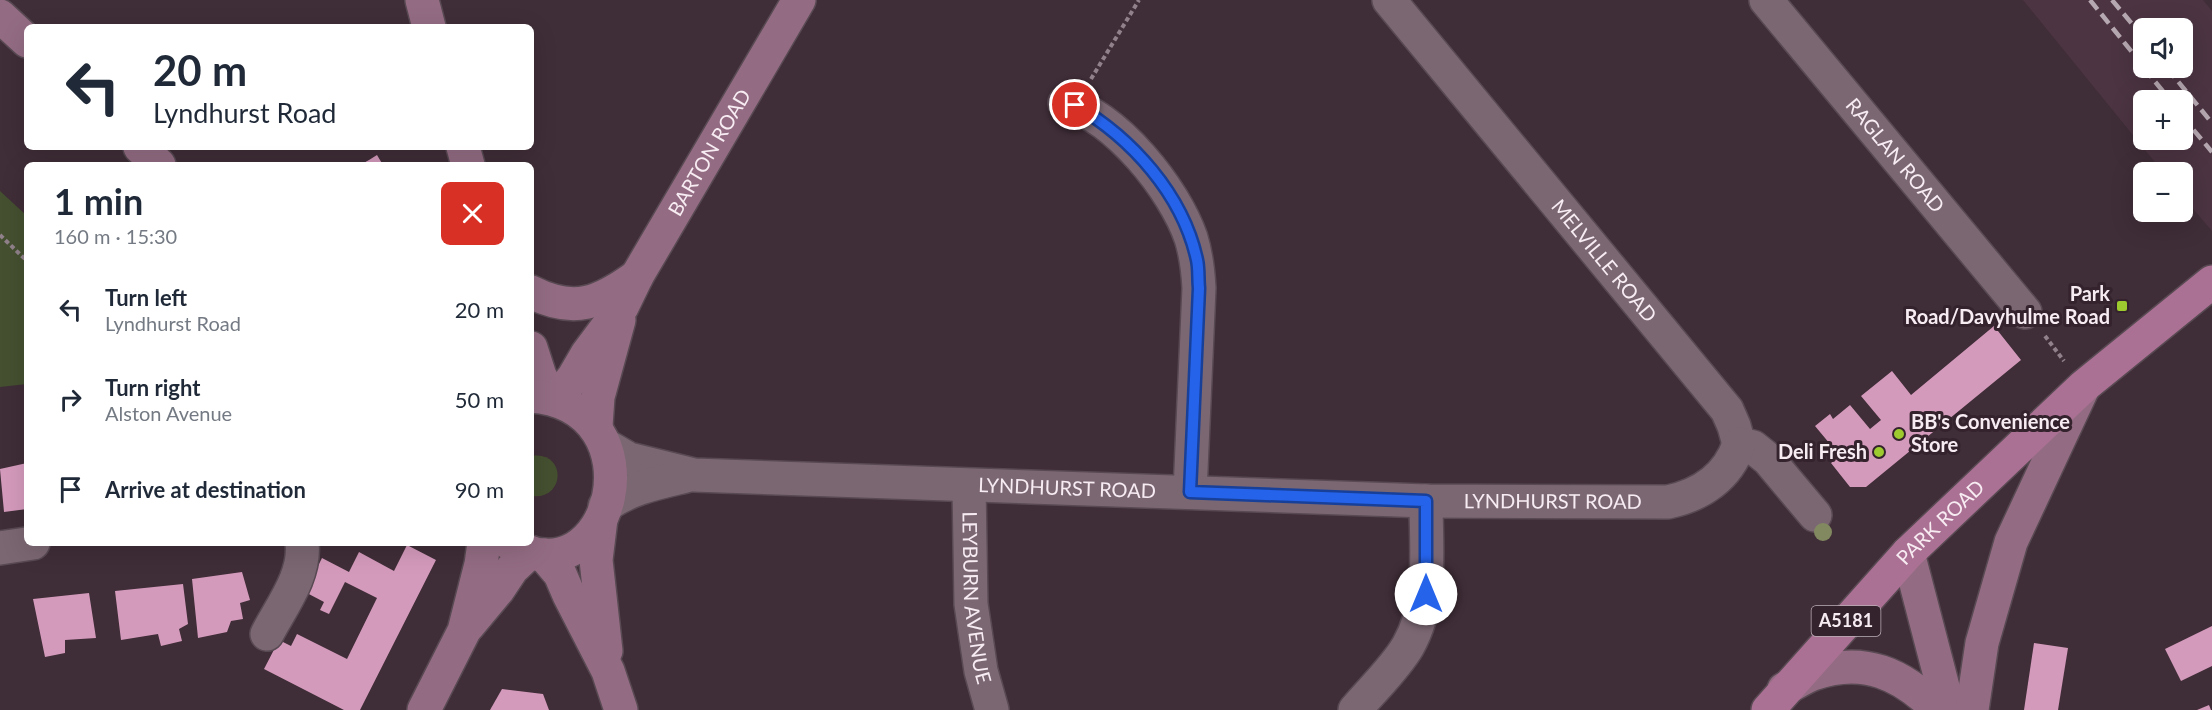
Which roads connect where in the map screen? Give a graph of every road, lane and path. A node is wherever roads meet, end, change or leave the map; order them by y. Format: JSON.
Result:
{"nodes":[{"id":1,"x":422,"y":0,"type":"edge"},
{"id":2,"x":799,"y":0,"type":"edge"},
{"id":3,"x":1139,"y":0,"type":"edge"},
{"id":4,"x":1389,"y":0,"type":"edge"},
{"id":5,"x":1766,"y":0,"type":"edge"},
{"id":6,"x":0,"y":16,"type":"edge"},
{"id":7,"x":428,"y":24,"type":"edge"},
{"id":8,"x":24,"y":38,"type":"edge"},
{"id":9,"x":1070,"y":104,"type":"joint"},
{"id":10,"x":143,"y":150,"type":"edge"},
{"id":11,"x":156,"y":162,"type":"edge"},
{"id":12,"x":0,"y":235,"type":"edge"},
{"id":13,"x":24,"y":258,"type":"edge"},
{"id":14,"x":637,"y":276,"type":"junction"},
{"id":15,"x":2212,"y":282,"type":"edge"},
{"id":16,"x":534,"y":293,"type":"edge"},
{"id":17,"x":622,"y":307,"type":"junction"},
{"id":18,"x":2025,"y":312,"type":"joint"},
{"id":19,"x":534,"y":357,"type":"edge"},
{"id":20,"x":2084,"y":386,"type":"junction"},
{"id":21,"x":546,"y":398,"type":"edge"},
{"id":22,"x":600,"y":435,"type":"junction"},
{"id":23,"x":1739,"y":444,"type":"junction"},
{"id":24,"x":694,"y":475,"type":"junction"},
{"id":25,"x":969,"y":486,"type":"junction"},
{"id":26,"x":1190,"y":492,"type":"junction"},
{"id":27,"x":1426,"y":501,"type":"junction"},
{"id":28,"x":603,"y":512,"type":"junction"},
{"id":29,"x":1815,"y":515,"type":"dead end"},
{"id":30,"x":24,"y":544,"type":"edge"},
{"id":31,"x":302,"y":546,"type":"edge"},
{"id":32,"x":484,"y":546,"type":"edge"},
{"id":33,"x":0,"y":548,"type":"edge"},
{"id":34,"x":528,"y":550,"type":"edge"},
{"id":35,"x":1908,"y":553,"type":"junction"},
{"id":36,"x":464,"y":631,"type":"junction"},
{"id":37,"x":267,"y":634,"type":"dead end"},
{"id":38,"x":608,"y":671,"type":"junction"},
{"id":39,"x":1776,"y":700,"type":"edge"},
{"id":40,"x":424,"y":710,"type":"edge"},
{"id":41,"x":621,"y":710,"type":"edge"},
{"id":42,"x":992,"y":710,"type":"edge"},
{"id":43,"x":1354,"y":710,"type":"edge"},
{"id":44,"x":1938,"y":710,"type":"edge"},
{"id":45,"x":1949,"y":710,"type":"edge"},
{"id":46,"x":1972,"y":710,"type":"edge"}],
"edges":[{"from":1,"to":7,"type":"street"},
{"from":2,"to":14,"type":"street","name":"BARTON ROAD"},
{"from":3,"to":9,"type":"path"},
{"from":4,"to":23,"type":"street","name":"MELVILLE ROAD"},
{"from":5,"to":18,"type":"street","name":"RAGLAN ROAD"},
{"from":6,"to":8,"type":"street"},
{"from":9,"to":26,"type":"street"},
{"from":10,"to":11,"type":"street"},
{"from":12,"to":13,"type":"path"},
{"from":14,"to":16,"type":"street"},
{"from":14,"to":17,"type":"street","name":"BARTON ROAD"},
{"from":15,"to":20,"type":"main road","name":"PARK ROAD","number":"A5181"},
{"from":17,"to":21,"type":"street","name":"BARTON ROAD"},
{"from":17,"to":22,"type":"street","name":"BARTON ROAD"},
{"from":18,"to":20,"type":"path"},
{"from":19,"to":21,"type":"street"},
{"from":20,"to":35,"type":"main road","name":"PARK ROAD","number":"A5181"},
{"from":20,"to":46,"type":"street"},
{"from":21,"to":22,"type":"street"},
{"from":22,"to":24,"type":"street","name":"LYNDHURST ROAD"},
{"from":22,"to":28,"type":"street","name":"BARTON ROAD"},
{"from":23,"to":27,"type":"street","name":"LYNDHURST ROAD"},
{"from":23,"to":29,"type":"street"},
{"from":24,"to":25,"type":"street","name":"LYNDHURST ROAD"},
{"from":24,"to":28,"type":"street","name":"LYNDHURST ROAD"},
{"from":25,"to":26,"type":"street","name":"LYNDHURST ROAD"},
{"from":25,"to":42,"type":"street","name":"LEYBURN AVENUE"},
{"from":26,"to":27,"type":"street","name":"LYNDHURST ROAD"},
{"from":27,"to":43,"type":"street"},
{"from":28,"to":34,"type":"street"},
{"from":28,"to":38,"type":"street","name":"BARTON ROAD"},
{"from":30,"to":33,"type":"street"},
{"from":31,"to":37,"type":"street"},
{"from":32,"to":36,"type":"street"},
{"from":34,"to":36,"type":"street"},
{"from":34,"to":38,"type":"street"},
{"from":35,"to":39,"type":"main road","name":"PARK ROAD","number":"A5181"},
{"from":35,"to":45,"type":"street"},
{"from":36,"to":40,"type":"street"},
{"from":38,"to":41,"type":"street"},
{"from":39,"to":44,"type":"street"}]}
